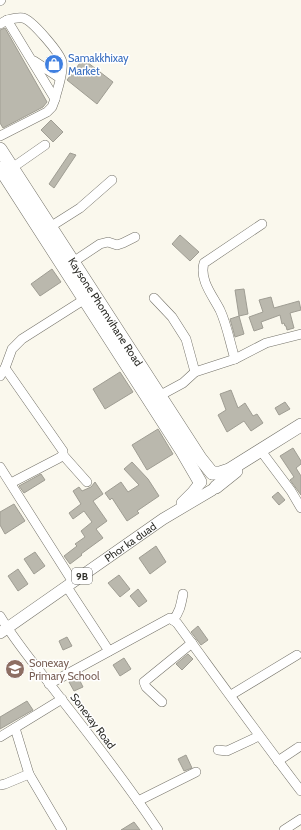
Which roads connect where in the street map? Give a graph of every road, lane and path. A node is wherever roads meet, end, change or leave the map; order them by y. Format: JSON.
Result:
{"nodes":[{"id":1,"x":3,"y":22,"type":"edge"},
{"id":2,"x":31,"y":59,"type":"junction"},
{"id":3,"x":60,"y":78,"type":"junction"},
{"id":4,"x":55,"y":99,"type":"junction"},
{"id":5,"x":0,"y":136,"type":"edge"},
{"id":6,"x":45,"y":146,"type":"dead end"},
{"id":7,"x":0,"y":149,"type":"edge"},
{"id":8,"x":6,"y":168,"type":"edge"},
{"id":9,"x":112,"y":180,"type":"dead end"},
{"id":10,"x":262,"y":224,"type":"dead end"},
{"id":11,"x":50,"y":227,"type":"junction"},
{"id":12,"x":135,"y":237,"type":"dead end"},
{"id":13,"x":73,"y":262,"type":"junction"},
{"id":14,"x":154,"y":298,"type":"dead end"},
{"id":15,"x":85,"y":299,"type":"junction"},
{"id":16,"x":301,"y":334,"type":"edge"},
{"id":17,"x":114,"y":337,"type":"junction"},
{"id":18,"x":235,"y":358,"type":"junction"},
{"id":19,"x":6,"y":368,"type":"junction"},
{"id":20,"x":194,"y":372,"type":"junction"},
{"id":21,"x":0,"y":376,"type":"edge"},
{"id":22,"x":159,"y":396,"type":"junction"},
{"id":23,"x":301,"y":425,"type":"edge"},
{"id":24,"x":261,"y":451,"type":"junction"},
{"id":25,"x":63,"y":455,"type":"junction"},
{"id":26,"x":0,"y":467,"type":"edge"},
{"id":27,"x":212,"y":473,"type":"junction"},
{"id":28,"x":87,"y":482,"type":"dead end"},
{"id":29,"x":200,"y":482,"type":"junction"},
{"id":30,"x":10,"y":483,"type":"junction"},
{"id":31,"x":214,"y":488,"type":"junction"},
{"id":32,"x":301,"y":508,"type":"edge"},
{"id":33,"x":163,"y":519,"type":"junction"},
{"id":34,"x":70,"y":584,"type":"junction"},
{"id":35,"x":183,"y":594,"type":"dead end"},
{"id":36,"x":0,"y":616,"type":"edge"},
{"id":37,"x":174,"y":620,"type":"junction"},
{"id":38,"x":4,"y":631,"type":"edge"},
{"id":39,"x":192,"y":643,"type":"junction"},
{"id":40,"x":109,"y":651,"type":"junction"},
{"id":41,"x":297,"y":655,"type":"dead end"},
{"id":42,"x":49,"y":684,"type":"junction"},
{"id":43,"x":231,"y":695,"type":"junction"},
{"id":44,"x":62,"y":699,"type":"junction"},
{"id":45,"x":162,"y":702,"type":"dead end"},
{"id":46,"x":15,"y":728,"type":"junction"},
{"id":47,"x":259,"y":736,"type":"junction"},
{"id":48,"x":0,"y":737,"type":"edge"},
{"id":49,"x":299,"y":746,"type":"dead end"},
{"id":50,"x":218,"y":750,"type":"dead end"},
{"id":51,"x":278,"y":761,"type":"junction"},
{"id":52,"x":196,"y":772,"type":"dead end"},
{"id":53,"x":29,"y":774,"type":"junction"},
{"id":54,"x":0,"y":785,"type":"edge"},
{"id":55,"x":301,"y":791,"type":"edge"},
{"id":56,"x":138,"y":801,"type":"junction"},
{"id":57,"x":301,"y":819,"type":"edge"},
{"id":58,"x":62,"y":830,"type":"edge"},
{"id":59,"x":158,"y":830,"type":"edge"},
{"id":60,"x":284,"y":830,"type":"edge"}],
"edges":[{"from":1,"to":2,"type":"street"},
{"from":1,"to":3,"type":"street"},
{"from":2,"to":3,"type":"street"},
{"from":2,"to":4,"type":"street"},
{"from":3,"to":4,"type":"street"},
{"from":4,"to":5,"type":"street"},
{"from":6,"to":8,"type":"street"},
{"from":7,"to":8,"type":"highway","name":"Kaysone Phomvihane Road"},
{"from":8,"to":11,"type":"highway","name":"Kaysone Phomvihane Road"},
{"from":8,"to":15,"type":"highway","name":"Kaysone Phomvihane Road"},
{"from":9,"to":11,"type":"street"},
{"from":10,"to":18,"type":"street"},
{"from":11,"to":13,"type":"highway","name":"Kaysone Phomvihane Road"},
{"from":12,"to":13,"type":"street"},
{"from":13,"to":17,"type":"highway","name":"Kaysone Phomvihane Road"},
{"from":14,"to":20,"type":"street"},
{"from":15,"to":17,"type":"highway","name":"Kaysone Phomvihane Road"},
{"from":15,"to":19,"type":"street"},
{"from":16,"to":18,"type":"street"},
{"from":17,"to":22,"type":"highway","name":"Kaysone Phomvihane Road"},
{"from":17,"to":29,"type":"highway","name":"Kaysone Phomvihane Road"},
{"from":18,"to":20,"type":"street"},
{"from":19,"to":21,"type":"street"},
{"from":19,"to":25,"type":"street"},
{"from":20,"to":22,"type":"street"},
{"from":22,"to":27,"type":"highway","name":"Kaysone Phomvihane Road"},
{"from":23,"to":24,"type":"highway","number":"9B"},
{"from":24,"to":27,"type":"highway","number":"9B"},
{"from":24,"to":31,"type":"highway","number":"9B"},
{"from":24,"to":32,"type":"street"},
{"from":25,"to":28,"type":"street"},
{"from":25,"to":30,"type":"street"},
{"from":26,"to":30,"type":"street"},
{"from":27,"to":29,"type":"highway"},
{"from":27,"to":31,"type":"highway"},
{"from":29,"to":31,"type":"highway"},
{"from":29,"to":33,"type":"main road","number":"9B"},
{"from":30,"to":34,"type":"street"},
{"from":31,"to":33,"type":"main road","number":"9B"},
{"from":33,"to":34,"type":"main road","name":"Phor ka duad","number":"9B"},
{"from":34,"to":38,"type":"main road","name":"Phor ka duad","number":"9B"},
{"from":34,"to":40,"type":"street"},
{"from":35,"to":37,"type":"street"},
{"from":36,"to":38,"type":"street","name":"Sonexay Road"},
{"from":37,"to":39,"type":"street"},
{"from":37,"to":40,"type":"street"},
{"from":38,"to":42,"type":"street","name":"Sonexay Road"},
{"from":39,"to":43,"type":"street"},
{"from":39,"to":45,"type":"street"},
{"from":40,"to":42,"type":"street"},
{"from":41,"to":43,"type":"street"},
{"from":42,"to":44,"type":"street","name":"Sonexay Road"},
{"from":43,"to":47,"type":"street"},
{"from":44,"to":46,"type":"street"},
{"from":44,"to":56,"type":"street","name":"Sonexay Road"},
{"from":46,"to":48,"type":"street"},
{"from":46,"to":53,"type":"street"},
{"from":47,"to":50,"type":"street"},
{"from":47,"to":51,"type":"street"},
{"from":49,"to":51,"type":"street"},
{"from":51,"to":55,"type":"street"},
{"from":52,"to":56,"type":"street"},
{"from":53,"to":54,"type":"street"},
{"from":53,"to":58,"type":"street"},
{"from":56,"to":59,"type":"street","name":"Sonexay Road"},
{"from":57,"to":60,"type":"street"}]}
